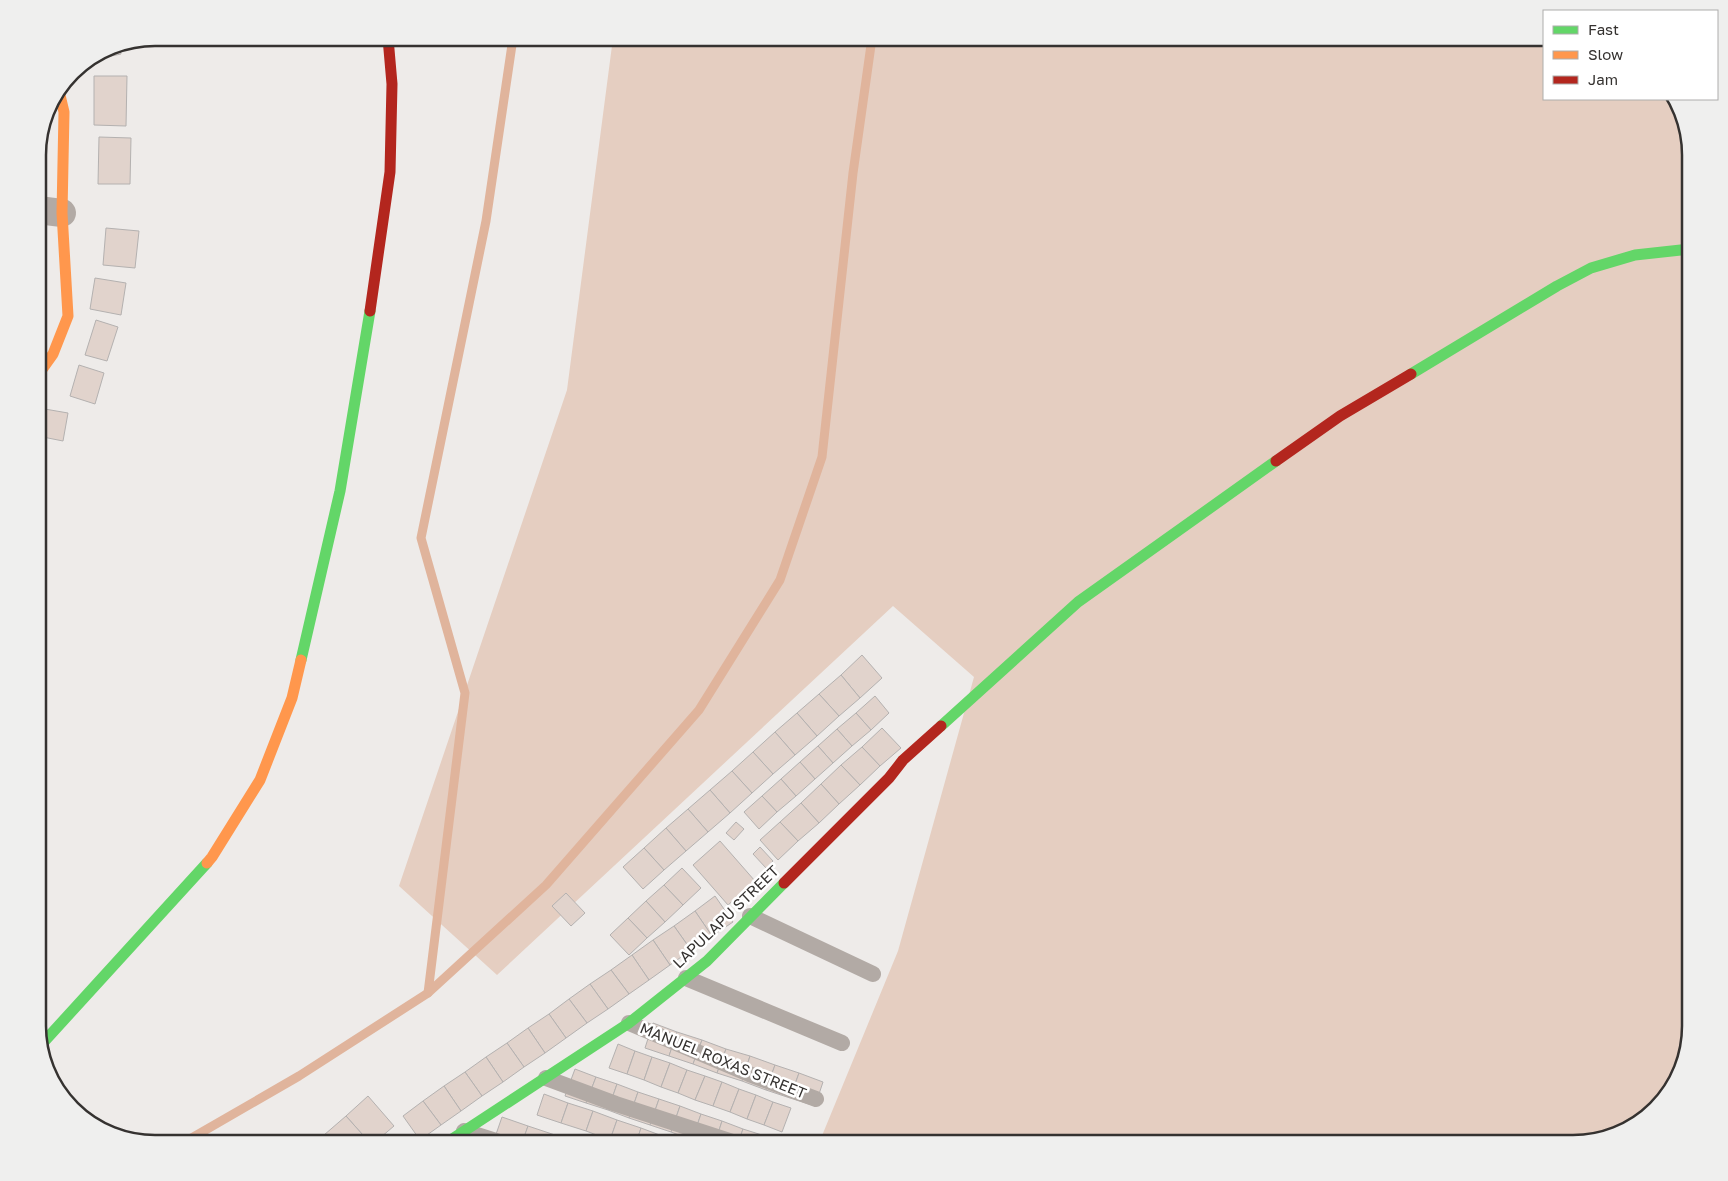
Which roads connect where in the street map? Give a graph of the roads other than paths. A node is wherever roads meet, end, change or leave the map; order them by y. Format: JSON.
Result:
{"nodes":[{"id":1,"x":389,"y":46,"type":"edge"},
{"id":2,"x":62,"y":100,"type":"edge"},
{"id":3,"x":50,"y":211,"type":"edge"},
{"id":4,"x":1682,"y":250,"type":"edge"},
{"id":5,"x":46,"y":364,"type":"edge"},
{"id":6,"x":750,"y":916,"type":"junction"},
{"id":7,"x":873,"y":974,"type":"dead end"},
{"id":8,"x":686,"y":978,"type":"junction"},
{"id":9,"x":630,"y":1023,"type":"junction"},
{"id":10,"x":47,"y":1039,"type":"edge"},
{"id":11,"x":842,"y":1043,"type":"dead end"},
{"id":12,"x":546,"y":1078,"type":"junction"},
{"id":13,"x":816,"y":1099,"type":"dead end"},
{"id":14,"x":464,"y":1131,"type":"junction"},
{"id":15,"x":458,"y":1135,"type":"edge"},
{"id":16,"x":476,"y":1135,"type":"edge"},
{"id":17,"x":709,"y":1135,"type":"edge"}],
"edges":[{"from":1,"to":10,"type":"street"},
{"from":2,"to":3,"type":"street"},
{"from":3,"to":5,"type":"street"},
{"from":4,"to":6,"type":"street","name":"LAPULAPU STREET"},
{"from":6,"to":7,"type":"lane"},
{"from":6,"to":8,"type":"street","name":"LAPULAPU STREET"},
{"from":8,"to":9,"type":"street","name":"LAPULAPU STREET"},
{"from":8,"to":11,"type":"lane"},
{"from":9,"to":12,"type":"street","name":"LAPULAPU STREET"},
{"from":9,"to":13,"type":"lane","name":"MANUEL ROXAS STREET"},
{"from":12,"to":14,"type":"street","name":"LAPULAPU STREET"},
{"from":12,"to":17,"type":"lane"},
{"from":14,"to":15,"type":"street","name":"LAPULAPU STREET"},
{"from":14,"to":16,"type":"lane"}]}
